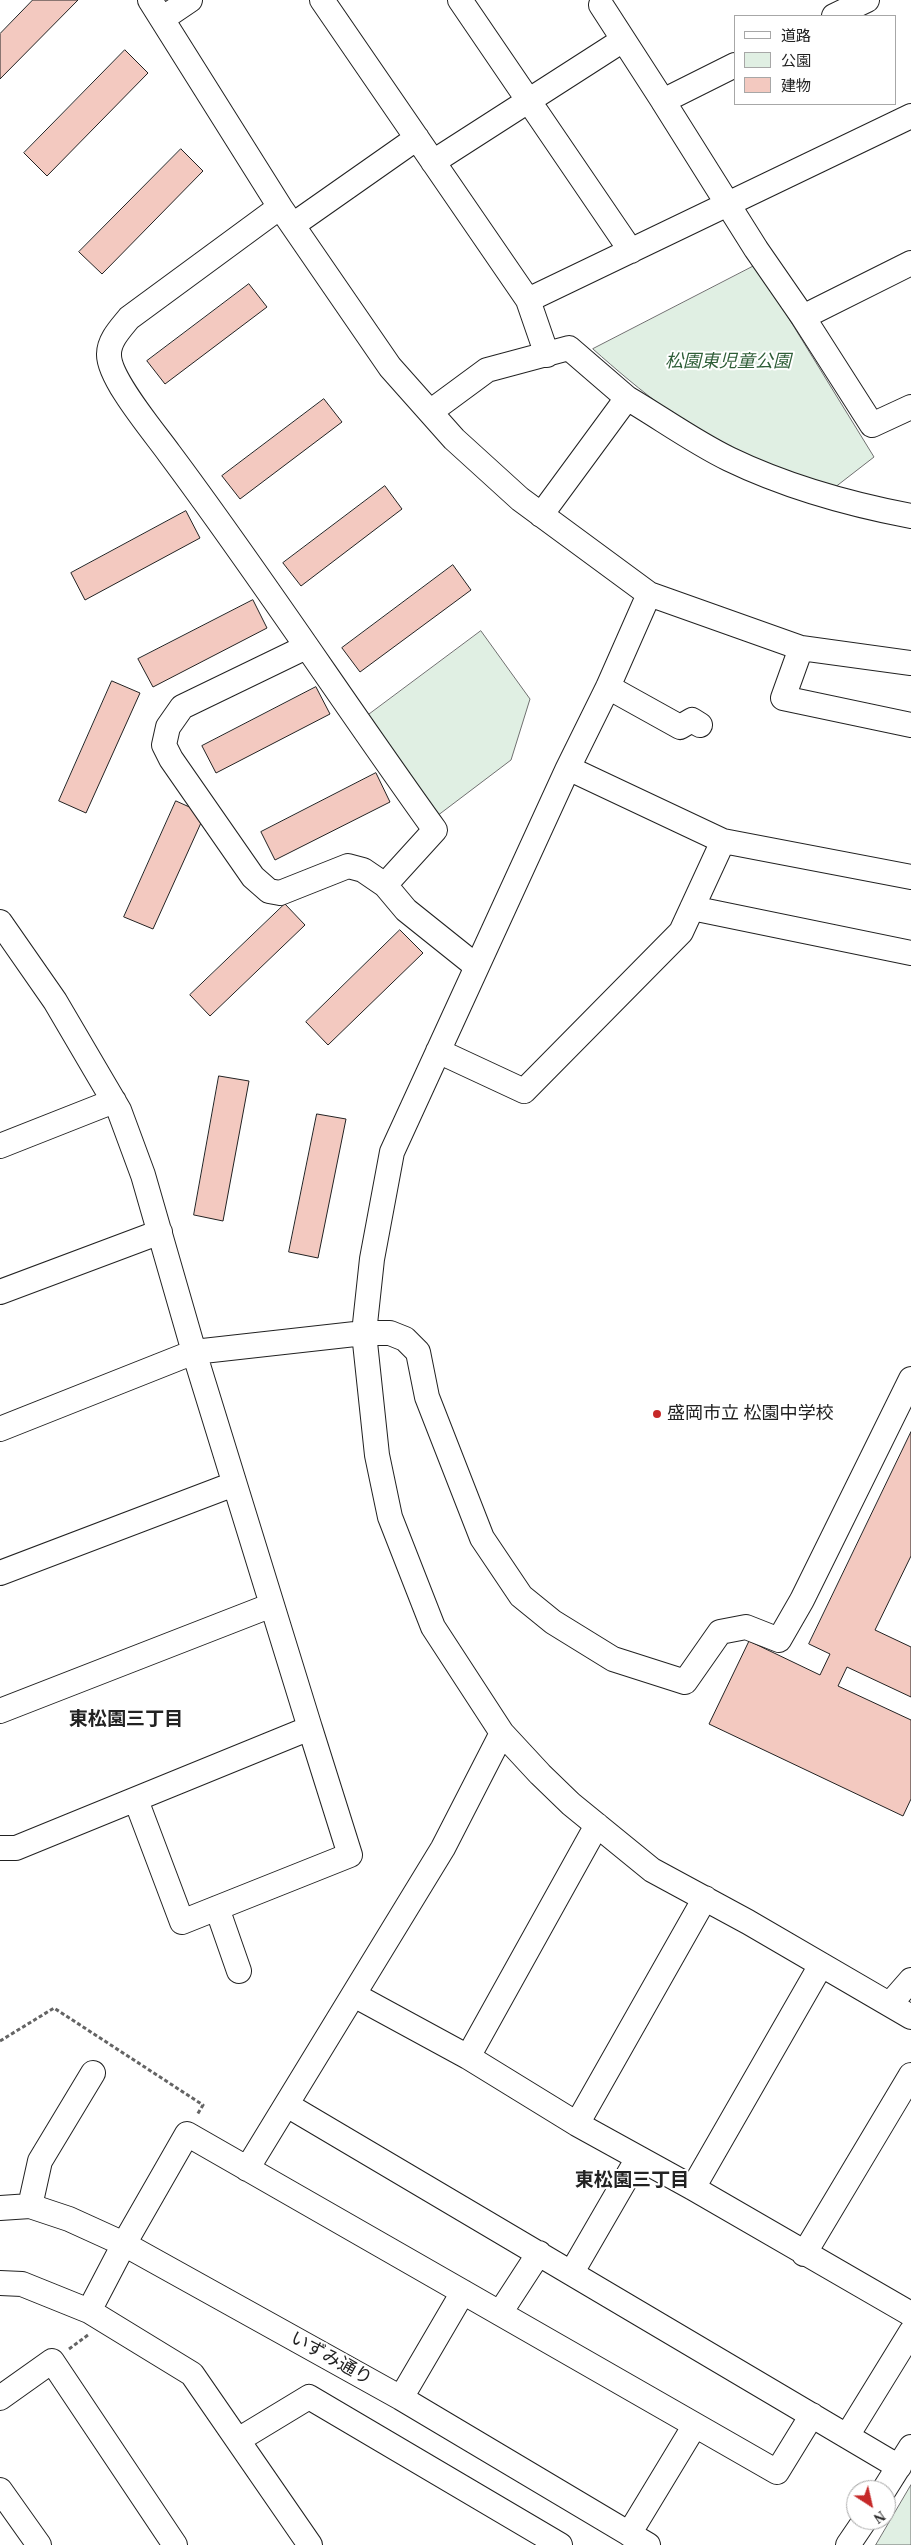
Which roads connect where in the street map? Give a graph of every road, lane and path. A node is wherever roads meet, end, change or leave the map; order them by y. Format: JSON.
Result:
{"nodes":[{"id":1,"x":190,"y":0,"type":"edge"},
{"id":2,"x":322,"y":0,"type":"edge"},
{"id":3,"x":460,"y":0,"type":"edge"},
{"id":4,"x":867,"y":0,"type":"edge"},
{"id":5,"x":603,"y":2,"type":"edge"},
{"id":6,"x":156,"y":9,"type":"edge"},
{"id":7,"x":836,"y":15,"type":"edge"},
{"id":8,"x":624,"y":40,"type":"junction"},
{"id":9,"x":734,"y":66,"type":"edge"},
{"id":10,"x":529,"y":100,"type":"junction"},
{"id":11,"x":663,"y":101,"type":"junction"},
{"id":12,"x":911,"y":116,"type":"edge"},
{"id":13,"x":417,"y":138,"type":"junction"},
{"id":14,"x":434,"y":162,"type":"junction"},
{"id":15,"x":727,"y":205,"type":"junction"},
{"id":16,"x":287,"y":216,"type":"junction"},
{"id":17,"x":631,"y":251,"type":"junction"},
{"id":18,"x":911,"y":263,"type":"edge"},
{"id":19,"x":528,"y":300,"type":"junction"},
{"id":20,"x":803,"y":317,"type":"junction"},
{"id":21,"x":547,"y":355,"type":"junction"},
{"id":22,"x":627,"y":398,"type":"junction"},
{"id":23,"x":911,"y":407,"type":"edge"},
{"id":24,"x":430,"y":412,"type":"junction"},
{"id":25,"x":541,"y":515,"type":"junction"},
{"id":26,"x":911,"y":516,"type":"edge"},
{"id":27,"x":649,"y":594,"type":"junction"},
{"id":28,"x":306,"y":647,"type":"junction"},
{"id":29,"x":801,"y":648,"type":"junction"},
{"id":30,"x":911,"y":664,"type":"edge"},
{"id":31,"x":608,"y":688,"type":"junction"},
{"id":32,"x":700,"y":725,"type":"dead end"},
{"id":33,"x":911,"y":725,"type":"edge"},
{"id":34,"x":568,"y":768,"type":"junction"},
{"id":35,"x":723,"y":841,"type":"junction"},
{"id":36,"x":911,"y":877,"type":"edge"},
{"id":37,"x":385,"y":886,"type":"junction"},
{"id":38,"x":692,"y":908,"type":"junction"},
{"id":39,"x":0,"y":922,"type":"edge"},
{"id":40,"x":911,"y":953,"type":"edge"},
{"id":41,"x":476,"y":966,"type":"junction"},
{"id":42,"x":438,"y":1050,"type":"junction"},
{"id":43,"x":114,"y":1101,"type":"junction"},
{"id":44,"x":0,"y":1146,"type":"edge"},
{"id":45,"x":160,"y":1232,"type":"junction"},
{"id":46,"x":0,"y":1292,"type":"edge"},
{"id":47,"x":364,"y":1333,"type":"junction"},
{"id":48,"x":194,"y":1352,"type":"junction"},
{"id":49,"x":911,"y":1379,"type":"edge"},
{"id":50,"x":0,"y":1430,"type":"edge"},
{"id":51,"x":234,"y":1484,"type":"junction"},
{"id":52,"x":0,"y":1573,"type":"edge"},
{"id":53,"x":272,"y":1606,"type":"junction"},
{"id":54,"x":0,"y":1711,"type":"edge"},
{"id":55,"x":310,"y":1728,"type":"junction"},
{"id":56,"x":502,"y":1733,"type":"junction"},
{"id":57,"x":136,"y":1800,"type":"junction"},
{"id":58,"x":597,"y":1825,"type":"junction"},
{"id":59,"x":0,"y":1848,"type":"edge"},
{"id":60,"x":705,"y":1898,"type":"junction"},
{"id":61,"x":217,"y":1908,"type":"junction"},
{"id":62,"x":822,"y":1965,"type":"junction"},
{"id":63,"x":238,"y":1971,"type":"dead end"},
{"id":64,"x":911,"y":1980,"type":"edge"},
{"id":65,"x":354,"y":1996,"type":"junction"},
{"id":66,"x":890,"y":2004,"type":"junction"},
{"id":67,"x":911,"y":2017,"type":"edge"},
{"id":68,"x":0,"y":2041,"type":"edge"},
{"id":69,"x":468,"y":2057,"type":"junction"},
{"id":70,"x":93,"y":2073,"type":"dead end"},
{"id":71,"x":911,"y":2075,"type":"edge"},
{"id":72,"x":287,"y":2105,"type":"junction"},
{"id":73,"x":577,"y":2124,"type":"junction"},
{"id":74,"x":187,"y":2134,"type":"junction"},
{"id":75,"x":638,"y":2158,"type":"junction"},
{"id":76,"x":247,"y":2168,"type":"junction"},
{"id":77,"x":693,"y":2188,"type":"junction"},
{"id":78,"x":30,"y":2206,"type":"junction"},
{"id":79,"x":0,"y":2208,"type":"edge"},
{"id":80,"x":124,"y":2244,"type":"junction"},
{"id":81,"x":539,"y":2253,"type":"junction"},
{"id":82,"x":804,"y":2254,"type":"junction"},
{"id":83,"x":572,"y":2272,"type":"junction"},
{"id":84,"x":0,"y":2283,"type":"edge"},
{"id":85,"x":463,"y":2292,"type":"junction"},
{"id":86,"x":500,"y":2313,"type":"junction"},
{"id":87,"x":911,"y":2314,"type":"edge"},
{"id":88,"x":97,"y":2316,"type":"junction"},
{"id":89,"x":911,"y":2332,"type":"edge"},
{"id":90,"x":52,"y":2361,"type":"junction"},
{"id":91,"x":0,"y":2398,"type":"edge"},
{"id":92,"x":401,"y":2398,"type":"junction"},
{"id":93,"x":812,"y":2415,"type":"junction"},
{"id":94,"x":695,"y":2425,"type":"junction"},
{"id":95,"x":847,"y":2436,"type":"junction"},
{"id":96,"x":238,"y":2440,"type":"junction"},
{"id":97,"x":905,"y":2457,"type":"edge"},
{"id":98,"x":890,"y":2480,"type":"edge"},
{"id":99,"x":1,"y":2493,"type":"edge"},
{"id":100,"x":858,"y":2530,"type":"edge"},
{"id":101,"x":639,"y":2539,"type":"edge"},
{"id":102,"x":39,"y":2545,"type":"edge"},
{"id":103,"x":175,"y":2545,"type":"edge"},
{"id":104,"x":310,"y":2545,"type":"edge"},
{"id":105,"x":560,"y":2545,"type":"edge"},
{"id":106,"x":848,"y":2545,"type":"edge"}],
"edges":[{"from":1,"to":6,"type":"street"},
{"from":2,"to":13,"type":"street"},
{"from":3,"to":10,"type":"street"},
{"from":4,"to":7,"type":"street"},
{"from":5,"to":8,"type":"street"},
{"from":6,"to":16,"type":"street"},
{"from":8,"to":10,"type":"street"},
{"from":8,"to":11,"type":"street"},
{"from":9,"to":11,"type":"street"},
{"from":10,"to":14,"type":"street"},
{"from":10,"to":17,"type":"street"},
{"from":11,"to":15,"type":"street"},
{"from":12,"to":15,"type":"street"},
{"from":13,"to":14,"type":"street"},
{"from":13,"to":16,"type":"street"},
{"from":14,"to":19,"type":"street"},
{"from":15,"to":17,"type":"street"},
{"from":15,"to":20,"type":"street"},
{"from":16,"to":24,"type":"street"},
{"from":16,"to":28,"type":"street"},
{"from":17,"to":19,"type":"street"},
{"from":18,"to":20,"type":"street"},
{"from":19,"to":21,"type":"street"},
{"from":20,"to":23,"type":"street"},
{"from":21,"to":22,"type":"street"},
{"from":21,"to":24,"type":"street"},
{"from":22,"to":25,"type":"street"},
{"from":22,"to":26,"type":"street"},
{"from":24,"to":25,"type":"street"},
{"from":25,"to":27,"type":"street"},
{"from":27,"to":29,"type":"street"},
{"from":27,"to":31,"type":"street"},
{"from":28,"to":37,"type":"street"},
{"from":28,"to":37,"type":"street"},
{"from":29,"to":30,"type":"street"},
{"from":29,"to":33,"type":"street"},
{"from":31,"to":32,"type":"street"},
{"from":31,"to":34,"type":"street"},
{"from":34,"to":35,"type":"street"},
{"from":34,"to":41,"type":"street"},
{"from":35,"to":36,"type":"street"},
{"from":35,"to":38,"type":"street"},
{"from":37,"to":41,"type":"street"},
{"from":38,"to":40,"type":"street"},
{"from":38,"to":42,"type":"street"},
{"from":39,"to":43,"type":"street"},
{"from":41,"to":42,"type":"street"},
{"from":42,"to":47,"type":"street"},
{"from":43,"to":44,"type":"street"},
{"from":43,"to":45,"type":"street"},
{"from":45,"to":46,"type":"street"},
{"from":45,"to":48,"type":"street"},
{"from":47,"to":48,"type":"street"},
{"from":47,"to":49,"type":"street"},
{"from":47,"to":56,"type":"street"},
{"from":48,"to":50,"type":"street"},
{"from":48,"to":51,"type":"street"},
{"from":51,"to":52,"type":"street"},
{"from":51,"to":53,"type":"street"},
{"from":53,"to":54,"type":"street"},
{"from":53,"to":55,"type":"street"},
{"from":55,"to":57,"type":"street"},
{"from":55,"to":61,"type":"street"},
{"from":56,"to":58,"type":"street"},
{"from":56,"to":65,"type":"street"},
{"from":57,"to":59,"type":"street"},
{"from":57,"to":61,"type":"street"},
{"from":58,"to":60,"type":"street"},
{"from":58,"to":69,"type":"street"},
{"from":60,"to":62,"type":"street"},
{"from":60,"to":73,"type":"street"},
{"from":61,"to":63,"type":"street"},
{"from":62,"to":66,"type":"street"},
{"from":62,"to":77,"type":"street"},
{"from":64,"to":66,"type":"street"},
{"from":65,"to":69,"type":"street"},
{"from":65,"to":72,"type":"street"},
{"from":66,"to":67,"type":"street"},
{"from":68,"to":74,"type":"path"},
{"from":69,"to":73,"type":"street"},
{"from":70,"to":78,"type":"street"},
{"from":71,"to":82,"type":"street"},
{"from":72,"to":76,"type":"street"},
{"from":72,"to":81,"type":"street"},
{"from":73,"to":75,"type":"street"},
{"from":74,"to":76,"type":"street"},
{"from":74,"to":80,"type":"street"},
{"from":75,"to":77,"type":"street"},
{"from":75,"to":83,"type":"street"},
{"from":76,"to":85,"type":"street"},
{"from":77,"to":82,"type":"street"},
{"from":78,"to":79,"type":"street","name":"いずみ通り"},
{"from":78,"to":80,"type":"street","name":"いずみ通り"},
{"from":80,"to":88,"type":"street"},
{"from":80,"to":92,"type":"street","name":"いずみ通り"},
{"from":81,"to":83,"type":"street"},
{"from":81,"to":86,"type":"street"},
{"from":82,"to":87,"type":"street"},
{"from":83,"to":93,"type":"street"},
{"from":84,"to":88,"type":"street"},
{"from":85,"to":86,"type":"street"},
{"from":85,"to":92,"type":"street"},
{"from":86,"to":94,"type":"street"},
{"from":88,"to":90,"type":"path"},
{"from":88,"to":96,"type":"street"},
{"from":89,"to":95,"type":"street"},
{"from":90,"to":91,"type":"street"},
{"from":90,"to":103,"type":"street"},
{"from":92,"to":101,"type":"street","name":"いずみ通り"},
{"from":93,"to":94,"type":"street"},
{"from":93,"to":95,"type":"street"},
{"from":94,"to":101,"type":"street"},
{"from":95,"to":97,"type":"street"},
{"from":96,"to":104,"type":"street"},
{"from":96,"to":105,"type":"street"},
{"from":97,"to":98,"type":"street"},
{"from":99,"to":102,"type":"street"},
{"from":100,"to":106,"type":"street"}]}
